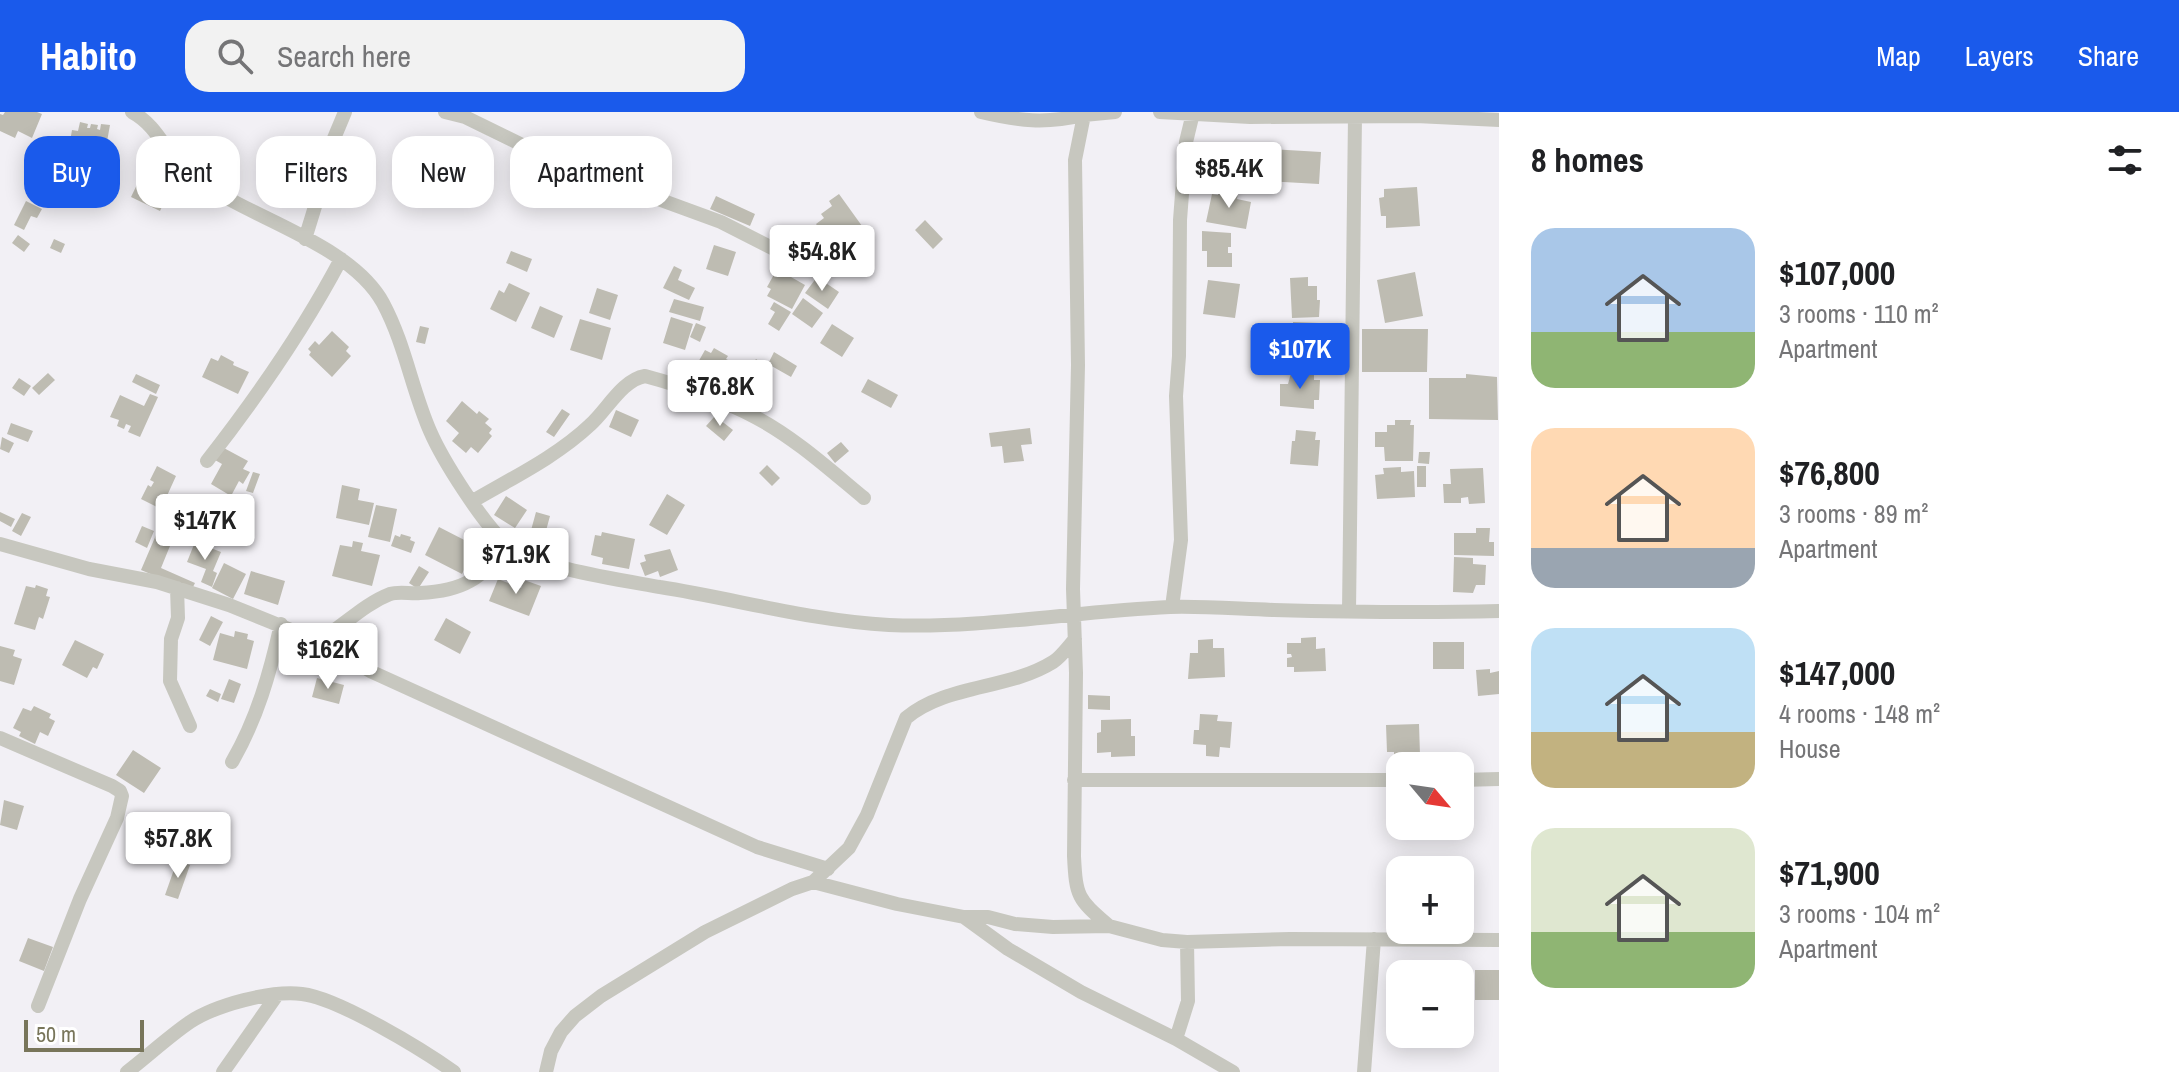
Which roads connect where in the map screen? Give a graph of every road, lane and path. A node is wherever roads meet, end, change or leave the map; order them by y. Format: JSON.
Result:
{"nodes":[{"id":1,"x":132,"y":112,"type":"edge"},
{"id":2,"x":345,"y":112,"type":"edge"},
{"id":3,"x":445,"y":112,"type":"edge"},
{"id":4,"x":981,"y":112,"type":"edge"},
{"id":5,"x":1115,"y":112,"type":"edge"},
{"id":6,"x":1160,"y":112,"type":"edge"},
{"id":7,"x":1193,"y":113,"type":"edge"},
{"id":8,"x":1084,"y":115,"type":"junction"},
{"id":9,"x":1355,"y":116,"type":"junction"},
{"id":10,"x":1499,"y":120,"type":"edge"},
{"id":11,"x":305,"y":239,"type":"junction"},
{"id":12,"x":822,"y":246,"type":"dead end"},
{"id":13,"x":341,"y":259,"type":"junction"},
{"id":14,"x":207,"y":461,"type":"dead end"},
{"id":15,"x":864,"y":498,"type":"dead end"},
{"id":16,"x":473,"y":501,"type":"junction"},
{"id":17,"x":0,"y":544,"type":"edge"},
{"id":18,"x":509,"y":546,"type":"junction"},
{"id":19,"x":177,"y":588,"type":"junction"},
{"id":20,"x":1172,"y":607,"type":"junction"},
{"id":21,"x":1349,"y":611,"type":"junction"},
{"id":22,"x":1499,"y":611,"type":"edge"},
{"id":23,"x":1074,"y":615,"type":"junction"},
{"id":24,"x":281,"y":624,"type":"junction"},
{"id":25,"x":1075,"y":639,"type":"junction"},
{"id":26,"x":318,"y":641,"type":"junction"},
{"id":27,"x":190,"y":726,"type":"dead end"},
{"id":28,"x":1,"y":740,"type":"edge"},
{"id":29,"x":232,"y":762,"type":"dead end"},
{"id":30,"x":1499,"y":779,"type":"edge"},
{"id":31,"x":1074,"y":780,"type":"junction"},
{"id":32,"x":1386,"y":780,"type":"edge"},
{"id":33,"x":1474,"y":780,"type":"edge"},
{"id":34,"x":828,"y":869,"type":"junction"},
{"id":35,"x":813,"y":882,"type":"junction"},
{"id":36,"x":964,"y":917,"type":"junction"},
{"id":37,"x":1109,"y":926,"type":"junction"},
{"id":38,"x":1374,"y":939,"type":"junction"},
{"id":39,"x":1499,"y":940,"type":"edge"},
{"id":40,"x":1187,"y":942,"type":"junction"},
{"id":41,"x":277,"y":995,"type":"junction"},
{"id":42,"x":38,"y":1006,"type":"dead end"},
{"id":43,"x":1176,"y":1039,"type":"junction"},
{"id":44,"x":127,"y":1072,"type":"edge"},
{"id":45,"x":223,"y":1072,"type":"edge"},
{"id":46,"x":454,"y":1072,"type":"edge"},
{"id":47,"x":546,"y":1072,"type":"edge"},
{"id":48,"x":1233,"y":1072,"type":"edge"},
{"id":49,"x":1364,"y":1072,"type":"edge"}],
"edges":[{"from":1,"to":11,"type":"street"},
{"from":2,"to":11,"type":"street"},
{"from":3,"to":12,"type":"street"},
{"from":4,"to":8,"type":"street"},
{"from":5,"to":8,"type":"street"},
{"from":6,"to":7,"type":"street"},
{"from":7,"to":9,"type":"street"},
{"from":7,"to":20,"type":"street"},
{"from":8,"to":23,"type":"street"},
{"from":9,"to":10,"type":"street"},
{"from":9,"to":21,"type":"street"},
{"from":11,"to":13,"type":"street"},
{"from":13,"to":14,"type":"street"},
{"from":13,"to":16,"type":"street"},
{"from":15,"to":16,"type":"street"},
{"from":16,"to":18,"type":"street"},
{"from":17,"to":19,"type":"street"},
{"from":18,"to":23,"type":"street"},
{"from":18,"to":26,"type":"street"},
{"from":19,"to":24,"type":"street"},
{"from":19,"to":27,"type":"street"},
{"from":20,"to":21,"type":"street"},
{"from":20,"to":23,"type":"street"},
{"from":21,"to":22,"type":"street"},
{"from":23,"to":25,"type":"street"},
{"from":24,"to":26,"type":"street"},
{"from":24,"to":29,"type":"street"},
{"from":25,"to":31,"type":"street"},
{"from":25,"to":34,"type":"street"},
{"from":26,"to":34,"type":"street"},
{"from":28,"to":42,"type":"street"},
{"from":30,"to":33,"type":"street"},
{"from":31,"to":32,"type":"street"},
{"from":31,"to":37,"type":"street"},
{"from":34,"to":35,"type":"street"},
{"from":35,"to":36,"type":"street"},
{"from":35,"to":47,"type":"street"},
{"from":36,"to":37,"type":"street"},
{"from":36,"to":43,"type":"street"},
{"from":37,"to":40,"type":"street"},
{"from":38,"to":39,"type":"street"},
{"from":38,"to":40,"type":"street"},
{"from":38,"to":49,"type":"street"},
{"from":40,"to":43,"type":"street"},
{"from":41,"to":44,"type":"street"},
{"from":41,"to":45,"type":"street"},
{"from":41,"to":46,"type":"street"},
{"from":43,"to":48,"type":"street"}]}
